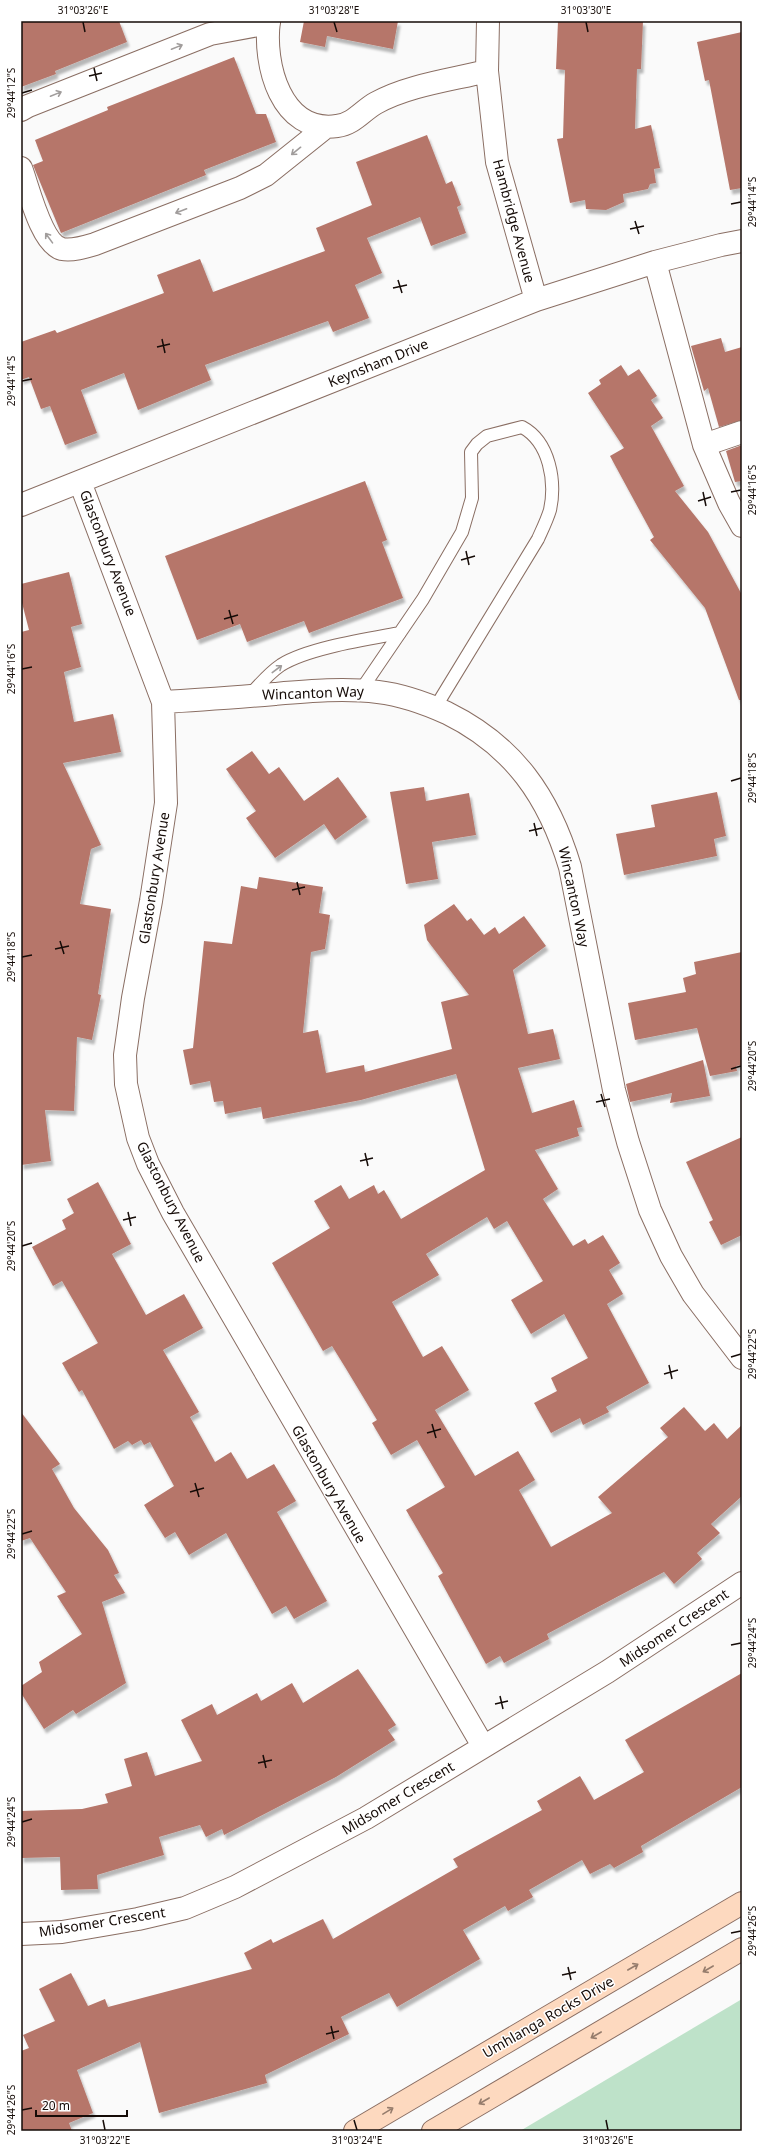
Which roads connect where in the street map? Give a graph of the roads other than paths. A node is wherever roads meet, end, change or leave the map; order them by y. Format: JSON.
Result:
{"nodes":[{"id":1,"x":488,"y":21,"type":"edge"},
{"id":2,"x":269,"y":22,"type":"edge"},
{"id":3,"x":487,"y":71,"type":"junction"},
{"id":4,"x":21,"y":110,"type":"edge"},
{"id":5,"x":326,"y":127,"type":"junction"},
{"id":6,"x":21,"y":168,"type":"edge"},
{"id":7,"x":742,"y":241,"type":"edge"},
{"id":8,"x":655,"y":262,"type":"junction"},
{"id":9,"x":536,"y":300,"type":"junction"},
{"id":10,"x":742,"y":432,"type":"edge"},
{"id":11,"x":704,"y":445,"type":"junction"},
{"id":12,"x":80,"y":482,"type":"junction"},
{"id":13,"x":21,"y":505,"type":"edge"},
{"id":14,"x":742,"y":526,"type":"edge"},
{"id":15,"x":400,"y":632,"type":"junction"},
{"id":16,"x":362,"y":690,"type":"junction"},
{"id":17,"x":249,"y":696,"type":"junction"},
{"id":18,"x":164,"y":702,"type":"junction"},
{"id":19,"x":434,"y":708,"type":"junction"},
{"id":20,"x":742,"y":1358,"type":"edge"},
{"id":21,"x":742,"y":1583,"type":"edge"},
{"id":22,"x":483,"y":1746,"type":"junction"},
{"id":23,"x":742,"y":1903,"type":"edge"},
{"id":24,"x":21,"y":1934,"type":"edge"},
{"id":25,"x":742,"y":1949,"type":"edge"},
{"id":26,"x":354,"y":2131,"type":"edge"},
{"id":27,"x":432,"y":2131,"type":"edge"}],
"edges":[{"from":1,"to":3,"type":"street","name":"Hambridge Avenue"},
{"from":4,"to":2,"type":"street","one_way":true},
{"from":2,"to":5,"type":"street"},
{"from":3,"to":5,"type":"street"},
{"from":3,"to":9,"type":"street","name":"Hambridge Avenue"},
{"from":5,"to":6,"type":"street","one_way":true},
{"from":7,"to":8,"type":"street","name":"Keynsham Drive"},
{"from":8,"to":9,"type":"street","name":"Keynsham Drive"},
{"from":8,"to":11,"type":"street"},
{"from":9,"to":12,"type":"street","name":"Keynsham Drive"},
{"from":10,"to":11,"type":"street"},
{"from":11,"to":14,"type":"street"},
{"from":12,"to":13,"type":"street","name":"Keynsham Drive"},
{"from":12,"to":18,"type":"street","name":"Glastonbury Avenue"},
{"from":15,"to":16,"type":"lane"},
{"from":17,"to":15,"type":"lane","one_way":true},
{"from":15,"to":19,"type":"lane"},
{"from":16,"to":17,"type":"street","name":"Wincanton Way"},
{"from":16,"to":19,"type":"street","name":"Wincanton Way"},
{"from":17,"to":18,"type":"street","name":"Wincanton Way"},
{"from":18,"to":22,"type":"street","name":"Glastonbury Avenue"},
{"from":19,"to":20,"type":"street","name":"Wincanton Way"},
{"from":21,"to":22,"type":"street","name":"Midsomer Crescent"},
{"from":22,"to":24,"type":"street","name":"Midsomer Crescent"},
{"from":26,"to":23,"type":"main road","name":"Umhlanga Rocks Drive","one_way":true},
{"from":25,"to":27,"type":"main road","one_way":true}]}
